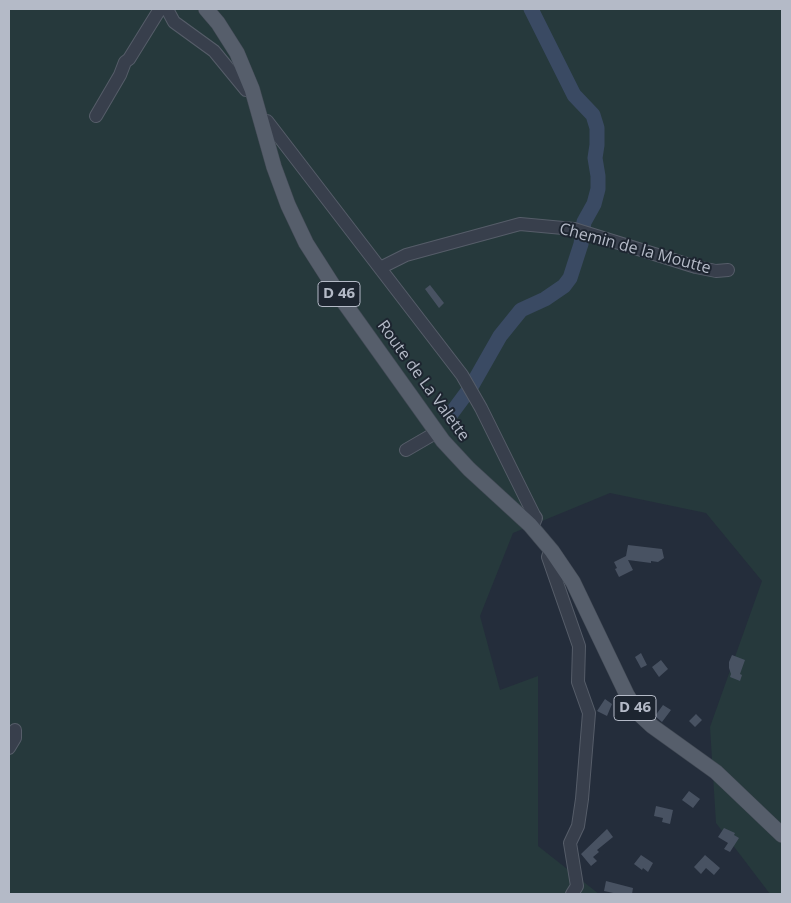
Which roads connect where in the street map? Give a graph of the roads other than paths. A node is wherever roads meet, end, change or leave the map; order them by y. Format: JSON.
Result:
{"nodes":[{"id":1,"x":160,"y":9,"type":"edge"},
{"id":2,"x":167,"y":9,"type":"edge"},
{"id":3,"x":206,"y":9,"type":"edge"},
{"id":4,"x":252,"y":89,"type":"junction"},
{"id":5,"x":96,"y":116,"type":"dead end"},
{"id":6,"x":262,"y":122,"type":"junction"},
{"id":7,"x":380,"y":268,"type":"junction"},
{"id":8,"x":728,"y":270,"type":"dead end"},
{"id":9,"x":436,"y":432,"type":"junction"},
{"id":10,"x":406,"y":450,"type":"dead end"},
{"id":11,"x":530,"y":525,"type":"junction"},
{"id":12,"x":552,"y":551,"type":"junction"},
{"id":13,"x":15,"y":730,"type":"dead end"},
{"id":14,"x":9,"y":748,"type":"edge"},
{"id":15,"x":782,"y":835,"type":"edge"},
{"id":16,"x":572,"y":894,"type":"edge"}],
"edges":[{"from":1,"to":5,"type":"street"},
{"from":2,"to":4,"type":"street"},
{"from":3,"to":4,"type":"main road","name":"Route de La Valette","number":"D 46"},
{"from":4,"to":6,"type":"main road","name":"Route de La Valette","number":"D 46"},
{"from":6,"to":7,"type":"street"},
{"from":6,"to":9,"type":"main road","name":"Route de La Valette","number":"D 46"},
{"from":7,"to":8,"type":"street","name":"Chemin de la Moutte"},
{"from":7,"to":11,"type":"street"},
{"from":9,"to":10,"type":"street"},
{"from":9,"to":11,"type":"main road","name":"Route de La Valette","number":"D 46"},
{"from":11,"to":12,"type":"main road","name":"Route de La Valette","number":"D 46"},
{"from":12,"to":15,"type":"main road","number":"D 46"},
{"from":12,"to":16,"type":"street"},
{"from":13,"to":14,"type":"street"}]}
